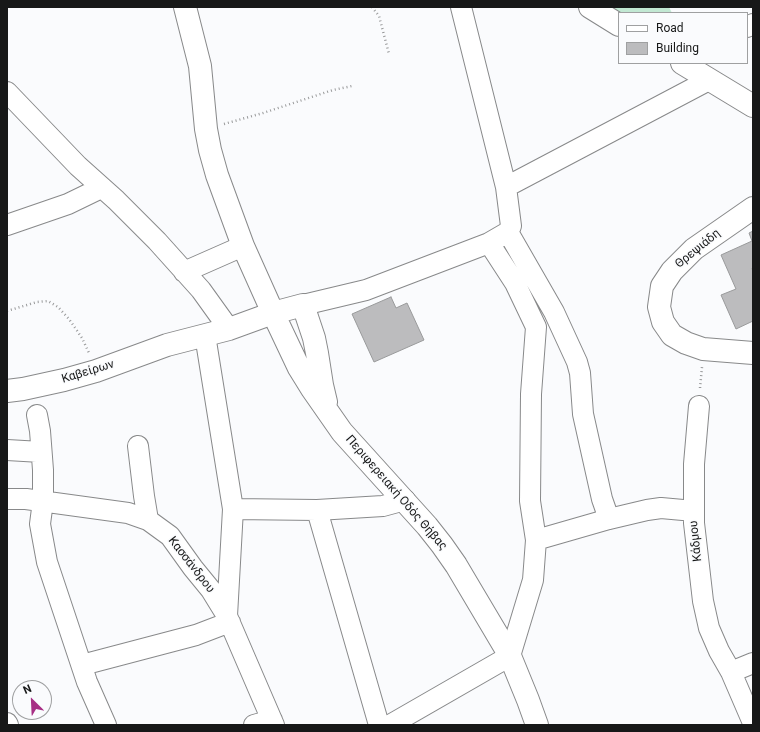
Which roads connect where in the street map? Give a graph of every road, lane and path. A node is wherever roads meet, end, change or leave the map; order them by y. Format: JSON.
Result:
{"nodes":[{"id":1,"x":185,"y":7,"type":"edge"},
{"id":2,"x":372,"y":7,"type":"edge"},
{"id":3,"x":461,"y":7,"type":"edge"},
{"id":4,"x":590,"y":7,"type":"edge"},
{"id":5,"x":618,"y":24,"type":"edge"},
{"id":6,"x":389,"y":54,"type":"dead end"},
{"id":7,"x":685,"y":64,"type":"edge"},
{"id":8,"x":709,"y":80,"type":"junction"},
{"id":9,"x":352,"y":86,"type":"dead end"},
{"id":10,"x":7,"y":92,"type":"edge"},
{"id":11,"x":753,"y":106,"type":"edge"},
{"id":12,"x":206,"y":129,"type":"junction"},
{"id":13,"x":506,"y":187,"type":"junction"},
{"id":14,"x":101,"y":188,"type":"junction"},
{"id":15,"x":753,"y":208,"type":"edge"},
{"id":16,"x":7,"y":225,"type":"edge"},
{"id":17,"x":508,"y":232,"type":"junction"},
{"id":18,"x":489,"y":243,"type":"junction"},
{"id":19,"x":243,"y":246,"type":"junction"},
{"id":20,"x":184,"y":272,"type":"junction"},
{"id":21,"x":303,"y":305,"type":"junction"},
{"id":22,"x":7,"y":311,"type":"edge"},
{"id":23,"x":273,"y":313,"type":"junction"},
{"id":24,"x":229,"y":329,"type":"junction"},
{"id":25,"x":205,"y":335,"type":"junction"},
{"id":26,"x":703,"y":349,"type":"junction"},
{"id":27,"x":753,"y":353,"type":"edge"},
{"id":28,"x":96,"y":370,"type":"junction"},
{"id":29,"x":7,"y":390,"type":"edge"},
{"id":30,"x":699,"y":406,"type":"joint"},
{"id":31,"x":329,"y":413,"type":"junction"},
{"id":32,"x":37,"y":415,"type":"dead end"},
{"id":33,"x":138,"y":446,"type":"dead end"},
{"id":34,"x":7,"y":450,"type":"edge"},
{"id":35,"x":41,"y":452,"type":"junction"},
{"id":36,"x":7,"y":499,"type":"edge"},
{"id":37,"x":404,"y":500,"type":"junction"},
{"id":38,"x":43,"y":501,"type":"junction"},
{"id":39,"x":233,"y":509,"type":"junction"},
{"id":40,"x":317,"y":510,"type":"junction"},
{"id":41,"x":694,"y":511,"type":"junction"},
{"id":42,"x":610,"y":519,"type":"junction"},
{"id":43,"x":148,"y":520,"type":"junction"},
{"id":44,"x":536,"y":540,"type":"junction"},
{"id":45,"x":229,"y":619,"type":"junction"},
{"id":46,"x":510,"y":656,"type":"junction"},
{"id":47,"x":753,"y":663,"type":"edge"},
{"id":48,"x":82,"y":665,"type":"junction"},
{"id":49,"x":731,"y":672,"type":"junction"},
{"id":50,"x":267,"y":723,"type":"edge"},
{"id":51,"x":753,"y":723,"type":"edge"},
{"id":52,"x":106,"y":725,"type":"edge"},
{"id":53,"x":379,"y":725,"type":"edge"},
{"id":54,"x":390,"y":725,"type":"edge"},
{"id":55,"x":537,"y":725,"type":"edge"}],
"edges":[{"from":1,"to":12,"type":"main road","name":"Περιφερειακή Οδός Θήβας"},
{"from":2,"to":6,"type":"path"},
{"from":3,"to":13,"type":"street"},
{"from":4,"to":5,"type":"main road"},
{"from":7,"to":8,"type":"main road"},
{"from":8,"to":11,"type":"main road"},
{"from":8,"to":13,"type":"street"},
{"from":9,"to":12,"type":"path"},
{"from":10,"to":14,"type":"street"},
{"from":12,"to":19,"type":"main road","name":"Περιφερειακή Οδός Θήβας"},
{"from":13,"to":17,"type":"street"},
{"from":14,"to":16,"type":"street"},
{"from":14,"to":20,"type":"street"},
{"from":15,"to":26,"type":"main road","name":"Θρεψιάδη"},
{"from":17,"to":18,"type":"street"},
{"from":17,"to":42,"type":"street"},
{"from":18,"to":21,"type":"street"},
{"from":18,"to":44,"type":"street"},
{"from":19,"to":20,"type":"street"},
{"from":19,"to":23,"type":"main road","name":"Περιφερειακή Οδός Θήβας"},
{"from":20,"to":24,"type":"street"},
{"from":21,"to":23,"type":"main road","name":"Καβείρων"},
{"from":21,"to":31,"type":"main road","name":"Περιφερειακή Οδός Θήβας"},
{"from":22,"to":28,"type":"path"},
{"from":23,"to":24,"type":"main road","name":"Καβείρων"},
{"from":23,"to":31,"type":"main road","name":"Περιφερειακή Οδός Θήβας"},
{"from":24,"to":25,"type":"main road","name":"Καβείρων"},
{"from":25,"to":28,"type":"main road","name":"Καβείρων"},
{"from":25,"to":39,"type":"street"},
{"from":26,"to":27,"type":"main road","name":"Θρεψιάδη"},
{"from":26,"to":30,"type":"path"},
{"from":28,"to":29,"type":"main road","name":"Καβείρων"},
{"from":30,"to":41,"type":"street","name":"Κάδμου"},
{"from":31,"to":37,"type":"main road","name":"Περιφερειακή Οδός Θήβας"},
{"from":32,"to":35,"type":"street"},
{"from":33,"to":43,"type":"street"},
{"from":34,"to":35,"type":"street"},
{"from":35,"to":38,"type":"street"},
{"from":36,"to":38,"type":"street","name":"Κασσάνδρου"},
{"from":37,"to":40,"type":"street"},
{"from":37,"to":46,"type":"main road","name":"Περιφερειακή Οδός Θήβας"},
{"from":38,"to":43,"type":"street","name":"Κασσάνδρου"},
{"from":38,"to":48,"type":"street"},
{"from":39,"to":40,"type":"street"},
{"from":39,"to":45,"type":"street"},
{"from":40,"to":53,"type":"street"},
{"from":41,"to":42,"type":"street"},
{"from":41,"to":49,"type":"street","name":"Κάδμου"},
{"from":42,"to":44,"type":"street"},
{"from":43,"to":45,"type":"street","name":"Κασσάνδρου"},
{"from":44,"to":46,"type":"street"},
{"from":45,"to":48,"type":"street"},
{"from":45,"to":50,"type":"street","name":"Κασσάνδρου"},
{"from":46,"to":54,"type":"street"},
{"from":46,"to":55,"type":"main road","name":"Περιφερειακή Οδός Θήβας"},
{"from":47,"to":49,"type":"street"},
{"from":48,"to":52,"type":"street"},
{"from":49,"to":51,"type":"street","name":"Κάδμου"}]}
